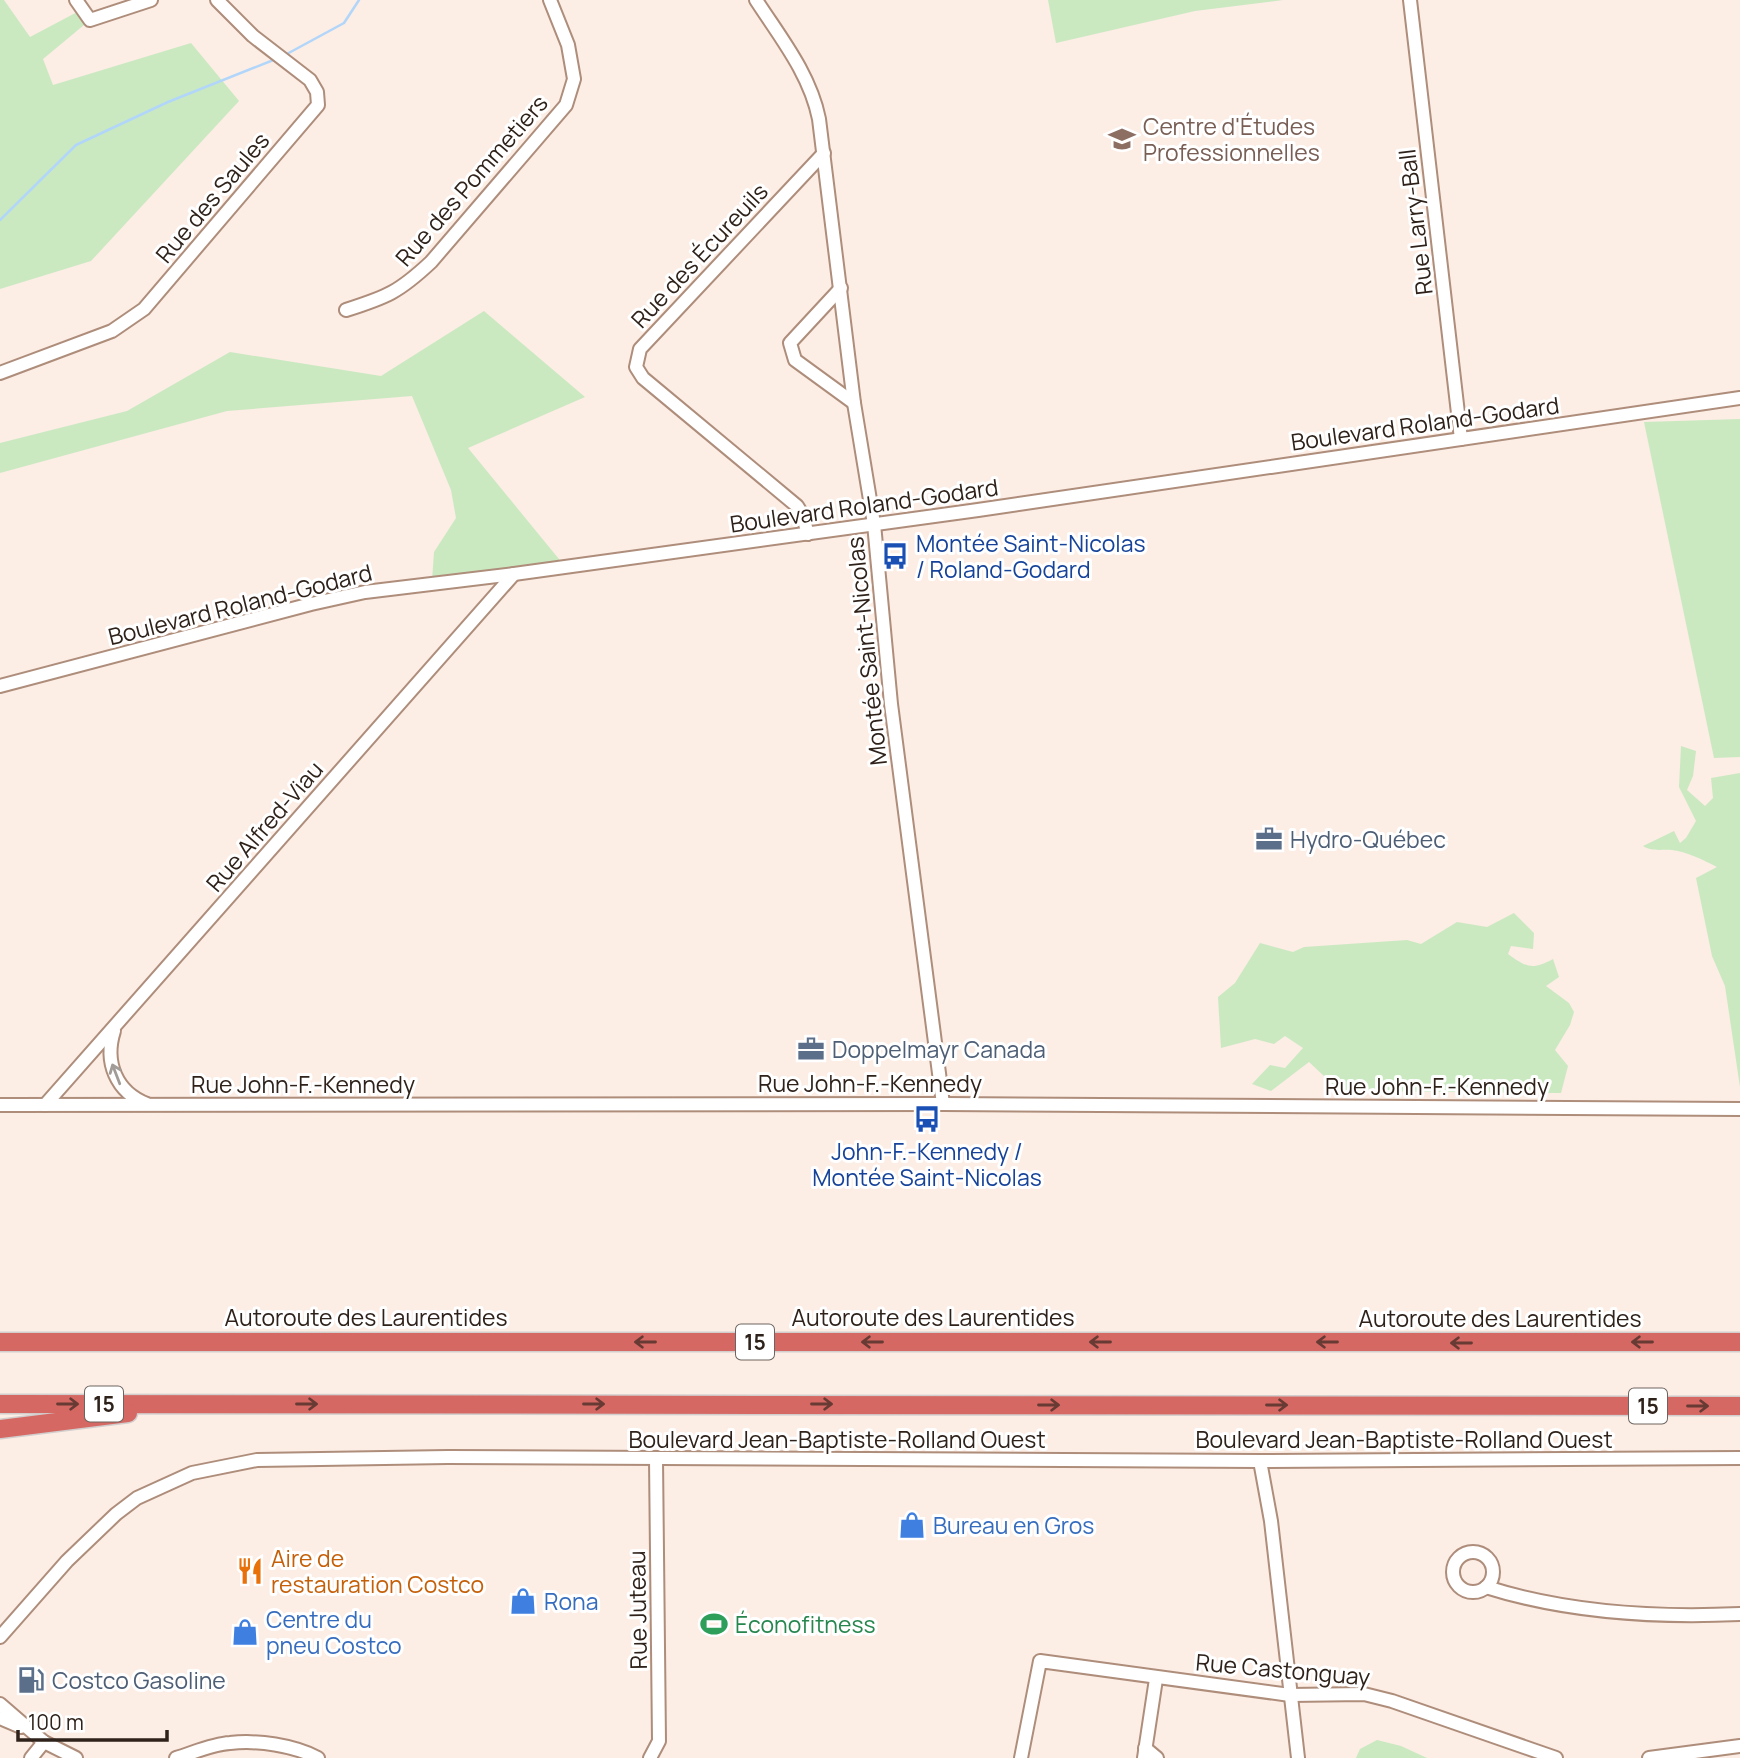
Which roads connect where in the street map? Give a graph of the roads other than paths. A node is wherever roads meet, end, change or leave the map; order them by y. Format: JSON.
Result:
{"nodes":[{"id":1,"x":76,"y":0,"type":"edge"},
{"id":2,"x":151,"y":0,"type":"edge"},
{"id":3,"x":217,"y":0,"type":"edge"},
{"id":4,"x":550,"y":0,"type":"edge"},
{"id":5,"x":1410,"y":0,"type":"edge"},
{"id":6,"x":757,"y":1,"type":"edge"},
{"id":7,"x":114,"y":5,"type":"edge"},
{"id":8,"x":824,"y":153,"type":"junction"},
{"id":9,"x":841,"y":288,"type":"junction"},
{"id":10,"x":346,"y":310,"type":"dead end"},
{"id":11,"x":0,"y":373,"type":"edge"},
{"id":12,"x":1740,"y":398,"type":"edge"},
{"id":13,"x":854,"y":404,"type":"junction"},
{"id":14,"x":1461,"y":439,"type":"junction"},
{"id":15,"x":874,"y":524,"type":"junction"},
{"id":16,"x":808,"y":534,"type":"junction"},
{"id":17,"x":514,"y":574,"type":"junction"},
{"id":18,"x":0,"y":686,"type":"edge"},
{"id":19,"x":116,"y":1027,"type":"junction"},
{"id":20,"x":943,"y":1104,"type":"junction"},
{"id":21,"x":0,"y":1105,"type":"edge"},
{"id":22,"x":45,"y":1105,"type":"junction"},
{"id":23,"x":150,"y":1105,"type":"junction"},
{"id":24,"x":1740,"y":1109,"type":"edge"},
{"id":25,"x":0,"y":1342,"type":"edge"},
{"id":26,"x":1740,"y":1342,"type":"edge"},
{"id":27,"x":0,"y":1404,"type":"edge"},
{"id":28,"x":208,"y":1404,"type":"junction"},
{"id":29,"x":1740,"y":1406,"type":"edge"},
{"id":30,"x":0,"y":1429,"type":"edge"},
{"id":31,"x":1740,"y":1458,"type":"edge"},
{"id":32,"x":656,"y":1459,"type":"junction"},
{"id":33,"x":1260,"y":1461,"type":"junction"},
{"id":34,"x":1486,"y":1587,"type":"dead end"},
{"id":35,"x":1740,"y":1614,"type":"edge"},
{"id":36,"x":0,"y":1637,"type":"edge"},
{"id":37,"x":1156,"y":1678,"type":"junction"},
{"id":38,"x":1290,"y":1695,"type":"junction"},
{"id":39,"x":0,"y":1704,"type":"edge"},
{"id":40,"x":0,"y":1718,"type":"edge"},
{"id":41,"x":28,"y":1730,"type":"junction"},
{"id":42,"x":44,"y":1742,"type":"junction"},
{"id":43,"x":1740,"y":1746,"type":"edge"},
{"id":44,"x":1144,"y":1753,"type":"edge"},
{"id":45,"x":31,"y":1758,"type":"edge"},
{"id":46,"x":76,"y":1758,"type":"edge"},
{"id":47,"x":176,"y":1758,"type":"edge"},
{"id":48,"x":318,"y":1758,"type":"edge"},
{"id":49,"x":650,"y":1758,"type":"edge"},
{"id":50,"x":1021,"y":1758,"type":"edge"},
{"id":51,"x":1157,"y":1758,"type":"edge"},
{"id":52,"x":1298,"y":1758,"type":"edge"},
{"id":53,"x":1556,"y":1758,"type":"edge"},
{"id":54,"x":1649,"y":1758,"type":"edge"}],
"edges":[{"from":1,"to":7,"type":"street"},
{"from":2,"to":7,"type":"street"},
{"from":3,"to":11,"type":"street","name":"Rue des Saules"},
{"from":4,"to":10,"type":"street","name":"Rue des Pommetiers"},
{"from":5,"to":14,"type":"street","name":"Rue Larry-Ball"},
{"from":6,"to":8,"type":"street","name":"Montée Saint-Nicolas"},
{"from":8,"to":9,"type":"street","name":"Montée Saint-Nicolas"},
{"from":8,"to":16,"type":"street","name":"Rue des Écureuils"},
{"from":9,"to":13,"type":"street","name":"Montée Saint-Nicolas"},
{"from":9,"to":13,"type":"street"},
{"from":12,"to":14,"type":"street","name":"Boulevard Roland-Godard"},
{"from":13,"to":15,"type":"street","name":"Montée Saint-Nicolas"},
{"from":14,"to":15,"type":"street","name":"Boulevard Roland-Godard"},
{"from":15,"to":16,"type":"street","name":"Boulevard Roland-Godard"},
{"from":15,"to":20,"type":"street","name":"Montée Saint-Nicolas"},
{"from":16,"to":17,"type":"street","name":"Boulevard Roland-Godard"},
{"from":17,"to":18,"type":"street","name":"Boulevard Roland-Godard"},
{"from":17,"to":19,"type":"street","name":"Rue Alfred-Viau"},
{"from":19,"to":22,"type":"street","name":"Rue Alfred-Viau"},
{"from":23,"to":19,"type":"street","one_way":true},
{"from":20,"to":23,"type":"street","name":"Rue John-F.-Kennedy"},
{"from":20,"to":24,"type":"street","name":"Rue John-F.-Kennedy"},
{"from":21,"to":22,"type":"street","name":"Rue John-F.-Kennedy"},
{"from":22,"to":23,"type":"street","name":"Rue John-F.-Kennedy"},
{"from":26,"to":25,"type":"highway","name":"Autoroute des Laurentides","number":"15","one_way":true},
{"from":27,"to":28,"type":"highway","number":"15","one_way":true},
{"from":28,"to":29,"type":"highway","number":"15","one_way":true},
{"from":28,"to":30,"type":"highway"},
{"from":31,"to":33,"type":"street","name":"Boulevard Jean-Baptiste-Rolland Ouest"},
{"from":32,"to":33,"type":"street","name":"Boulevard Jean-Baptiste-Rolland Ouest"},
{"from":32,"to":36,"type":"street","name":"Boulevard Jean-Baptiste-Rolland Ouest"},
{"from":32,"to":49,"type":"street","name":"Rue Juteau"},
{"from":33,"to":38,"type":"street"},
{"from":34,"to":35,"type":"street"},
{"from":37,"to":38,"type":"street","name":"Rue Castonguay"},
{"from":37,"to":44,"type":"street"},
{"from":37,"to":50,"type":"street","name":"Rue Castonguay"},
{"from":38,"to":52,"type":"street"},
{"from":38,"to":53,"type":"street","name":"Rue Castonguay"},
{"from":39,"to":41,"type":"street"},
{"from":40,"to":41,"type":"street"},
{"from":41,"to":42,"type":"street"},
{"from":42,"to":45,"type":"street"},
{"from":42,"to":46,"type":"street"},
{"from":43,"to":54,"type":"street"},
{"from":44,"to":51,"type":"street"},
{"from":47,"to":48,"type":"street"}]}
